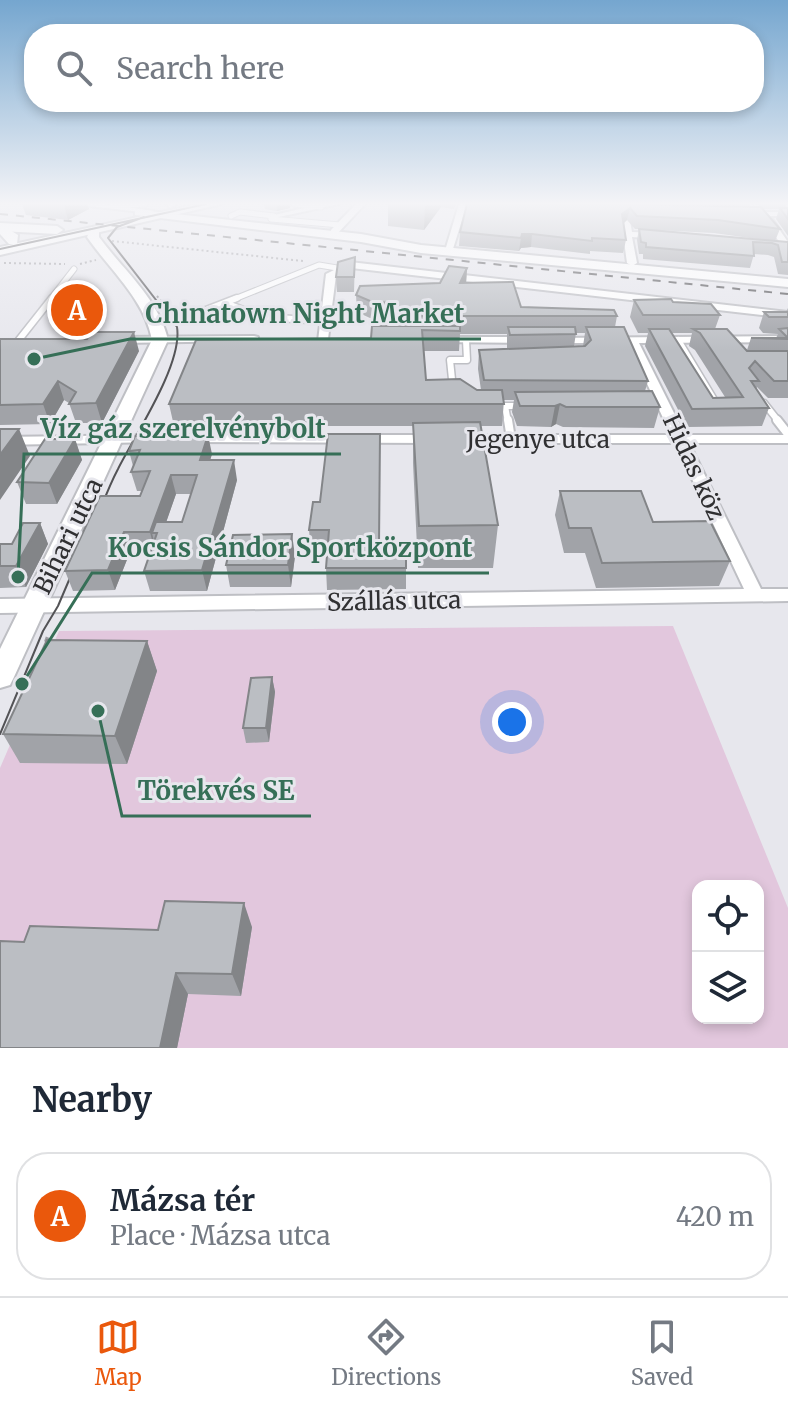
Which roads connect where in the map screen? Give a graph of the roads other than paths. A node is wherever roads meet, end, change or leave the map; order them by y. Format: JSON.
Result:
{"nodes":[{"id":1,"x":104,"y":253,"type":"edge"},
{"id":2,"x":481,"y":253,"type":"edge"},
{"id":3,"x":631,"y":253,"type":"edge"},
{"id":4,"x":632,"y":265,"type":"junction"},
{"id":5,"x":337,"y":268,"type":"junction"},
{"id":6,"x":74,"y":269,"type":"dead end"},
{"id":7,"x":788,"y":281,"type":"edge"},
{"id":8,"x":225,"y":303,"type":"junction"},
{"id":9,"x":788,"y":315,"type":"edge"},
{"id":10,"x":188,"y":317,"type":"dead end"},
{"id":11,"x":325,"y":321,"type":"junction"},
{"id":12,"x":260,"y":339,"type":"edge"},
{"id":13,"x":307,"y":339,"type":"edge"},
{"id":14,"x":724,"y":339,"type":"junction"},
{"id":15,"x":788,"y":339,"type":"edge"},
{"id":16,"x":106,"y":340,"type":"edge"},
{"id":17,"x":160,"y":340,"type":"junction"},
{"id":18,"x":424,"y":340,"type":"edge"},
{"id":19,"x":466,"y":340,"type":"junction"},
{"id":20,"x":632,"y":340,"type":"junction"},
{"id":21,"x":673,"y":340,"type":"junction"},
{"id":22,"x":13,"y":341,"type":"joint"},
{"id":23,"x":33,"y":341,"type":"edge"},
{"id":24,"x":735,"y":352,"type":"edge"},
{"id":25,"x":759,"y":396,"type":"edge"},
{"id":26,"x":464,"y":397,"type":"edge"},
{"id":27,"x":491,"y":406,"type":"edge"},
{"id":28,"x":505,"y":406,"type":"junction"},
{"id":29,"x":536,"y":406,"type":"edge"},
{"id":30,"x":788,"y":436,"type":"edge"},
{"id":31,"x":114,"y":439,"type":"junction"},
{"id":32,"x":511,"y":439,"type":"junction"},
{"id":33,"x":682,"y":439,"type":"junction"},
{"id":34,"x":0,"y":441,"type":"edge"},
{"id":35,"x":755,"y":594,"type":"junction"},
{"id":36,"x":788,"y":595,"type":"edge"},
{"id":37,"x":35,"y":605,"type":"junction"},
{"id":38,"x":0,"y":606,"type":"edge"},
{"id":39,"x":0,"y":677,"type":"edge"}],
"edges":[{"from":1,"to":17,"type":"main road"},
{"from":2,"to":4,"type":"main road"},
{"from":3,"to":4,"type":"street"},
{"from":4,"to":7,"type":"main road"},
{"from":5,"to":8,"type":"lane"},
{"from":5,"to":9,"type":"street"},
{"from":5,"to":11,"type":"street"},
{"from":6,"to":22,"type":"lane"},
{"from":8,"to":10,"type":"lane"},
{"from":8,"to":11,"type":"lane"},
{"from":11,"to":13,"type":"street"},
{"from":12,"to":17,"type":"street"},
{"from":14,"to":15,"type":"street"},
{"from":14,"to":21,"type":"street"},
{"from":14,"to":24,"type":"lane"},
{"from":16,"to":17,"type":"street"},
{"from":17,"to":31,"type":"main road","name":"Bihari utca"},
{"from":18,"to":19,"type":"street"},
{"from":19,"to":20,"type":"street"},
{"from":19,"to":26,"type":"lane"},
{"from":20,"to":21,"type":"street"},
{"from":20,"to":33,"type":"street","name":"Hidas köz"},
{"from":21,"to":21,"type":"lane"},
{"from":22,"to":23,"type":"street"},
{"from":25,"to":30,"type":"lane"},
{"from":27,"to":28,"type":"lane"},
{"from":28,"to":29,"type":"lane"},
{"from":28,"to":32,"type":"lane"},
{"from":30,"to":33,"type":"street","name":"Jegenye utca"},
{"from":31,"to":32,"type":"street","name":"Jegenye utca"},
{"from":31,"to":34,"type":"street","name":"Jegenye utca"},
{"from":31,"to":37,"type":"main road","name":"Bihari utca"},
{"from":32,"to":33,"type":"street","name":"Jegenye utca"},
{"from":33,"to":35,"type":"street","name":"Hidas köz"},
{"from":35,"to":36,"type":"street","name":"Szállás utca"},
{"from":35,"to":37,"type":"street","name":"Szállás utca"},
{"from":37,"to":38,"type":"street","name":"Szállás utca"},
{"from":37,"to":39,"type":"main road","name":"Bihari utca"}]}
